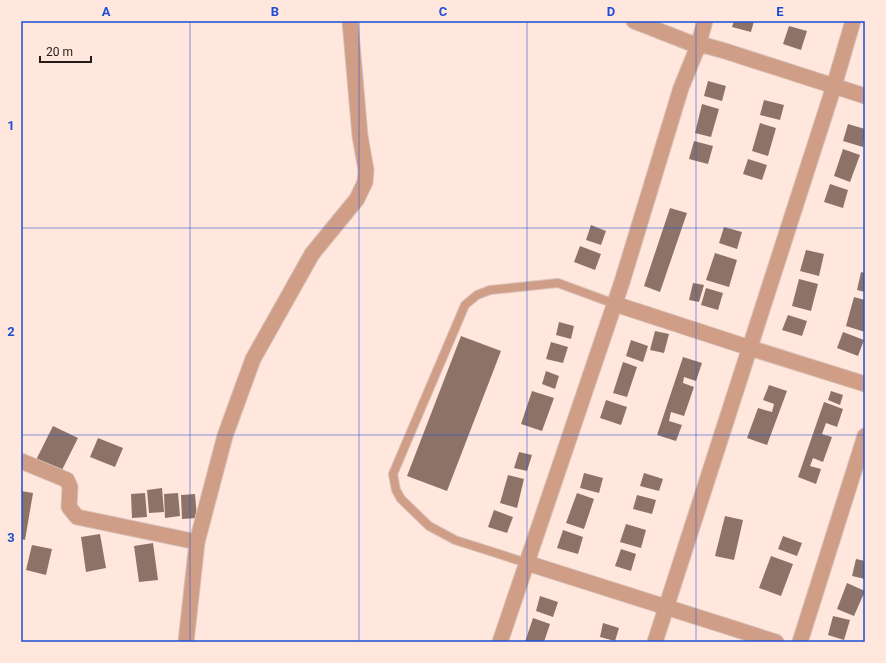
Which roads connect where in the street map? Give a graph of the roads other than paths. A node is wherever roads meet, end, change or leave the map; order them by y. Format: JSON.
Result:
{"nodes":[{"id":1,"x":350,"y":21,"type":"edge"},
{"id":2,"x":634,"y":21,"type":"edge"},
{"id":3,"x":705,"y":21,"type":"edge"},
{"id":4,"x":853,"y":21,"type":"edge"},
{"id":5,"x":698,"y":46,"type":"junction"},
{"id":6,"x":834,"y":86,"type":"junction"},
{"id":7,"x":865,"y":96,"type":"edge"},
{"id":8,"x":615,"y":304,"type":"junction"},
{"id":9,"x":750,"y":348,"type":"junction"},
{"id":10,"x":865,"y":384,"type":"edge"},
{"id":11,"x":865,"y":436,"type":"edge"},
{"id":12,"x":21,"y":461,"type":"edge"},
{"id":13,"x":196,"y":542,"type":"junction"},
{"id":14,"x":527,"y":563,"type":"junction"},
{"id":15,"x":666,"y":607,"type":"junction"},
{"id":16,"x":186,"y":642,"type":"edge"},
{"id":17,"x":500,"y":642,"type":"edge"},
{"id":18,"x":655,"y":642,"type":"edge"},
{"id":19,"x":776,"y":642,"type":"edge"},
{"id":20,"x":800,"y":642,"type":"edge"}],
"edges":[{"from":1,"to":13,"type":"street"},
{"from":2,"to":5,"type":"street"},
{"from":3,"to":5,"type":"street"},
{"from":4,"to":6,"type":"street"},
{"from":5,"to":6,"type":"street"},
{"from":5,"to":8,"type":"street"},
{"from":6,"to":7,"type":"street"},
{"from":6,"to":9,"type":"street"},
{"from":8,"to":9,"type":"street"},
{"from":8,"to":14,"type":"street"},
{"from":8,"to":14,"type":"lane"},
{"from":9,"to":10,"type":"street"},
{"from":9,"to":15,"type":"street"},
{"from":11,"to":20,"type":"street"},
{"from":12,"to":13,"type":"street"},
{"from":13,"to":16,"type":"street"},
{"from":14,"to":15,"type":"street"},
{"from":14,"to":17,"type":"street"},
{"from":15,"to":18,"type":"street"},
{"from":15,"to":19,"type":"street"}]}
